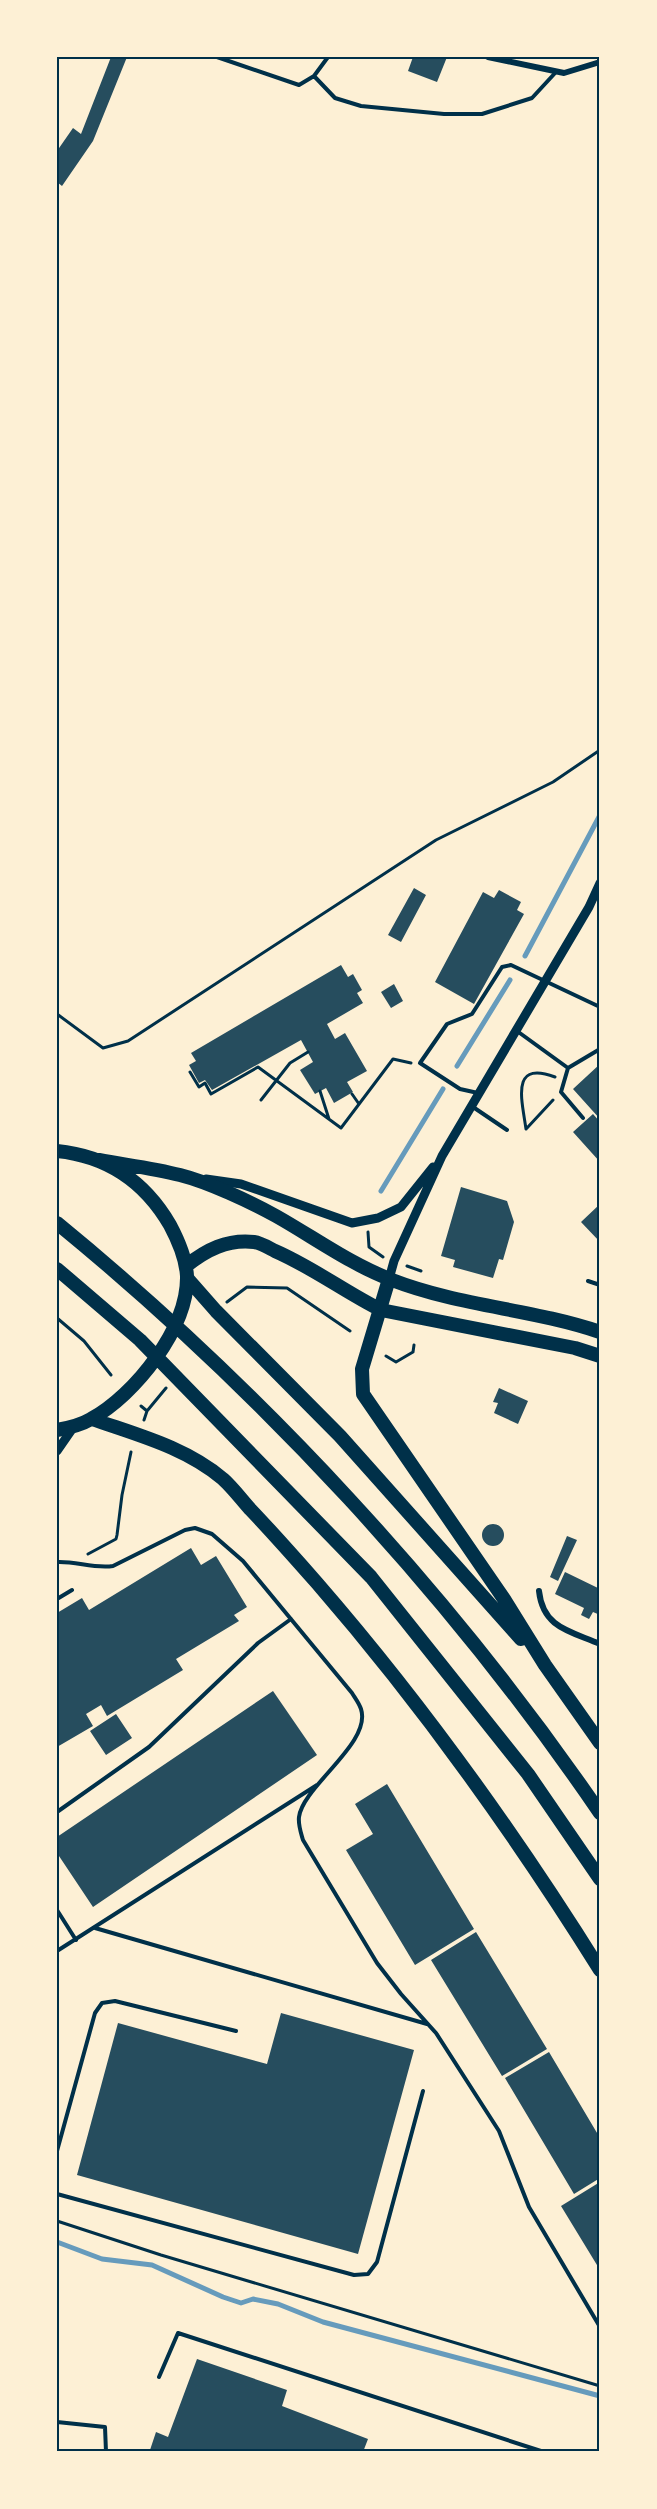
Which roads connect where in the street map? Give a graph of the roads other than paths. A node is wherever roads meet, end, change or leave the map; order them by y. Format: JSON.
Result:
{"nodes":[{"id":1,"x":217,"y":57,"type":"edge"},
{"id":2,"x":328,"y":57,"type":"edge"},
{"id":3,"x":488,"y":57,"type":"edge"},
{"id":4,"x":600,"y":63,"type":"edge"},
{"id":5,"x":557,"y":72,"type":"junction"},
{"id":6,"x":314,"y":76,"type":"junction"},
{"id":7,"x":600,"y":884,"type":"edge"},
{"id":8,"x":545,"y":981,"type":"junction"},
{"id":9,"x":600,"y":1006,"type":"edge"},
{"id":10,"x":515,"y":1030,"type":"junction"},
{"id":11,"x":600,"y":1049,"type":"edge"},
{"id":12,"x":568,"y":1068,"type":"junction"},
{"id":13,"x":480,"y":1093,"type":"junction"},
{"id":14,"x":471,"y":1106,"type":"junction"},
{"id":15,"x":582,"y":1118,"type":"dead end"},
{"id":16,"x":507,"y":1130,"type":"dead end"},
{"id":17,"x":57,"y":1151,"type":"edge"},
{"id":18,"x":442,"y":1156,"type":"junction"},
{"id":19,"x":99,"y":1160,"type":"junction"},
{"id":20,"x":181,"y":1175,"type":"junction"},
{"id":21,"x":57,"y":1222,"type":"edge"},
{"id":22,"x":57,"y":1269,"type":"edge"},
{"id":23,"x":186,"y":1272,"type":"junction"},
{"id":24,"x":389,"y":1279,"type":"junction"},
{"id":25,"x":588,"y":1281,"type":"dead end"},
{"id":26,"x":600,"y":1285,"type":"edge"},
{"id":27,"x":381,"y":1310,"type":"junction"},
{"id":28,"x":600,"y":1332,"type":"edge"},
{"id":29,"x":600,"y":1356,"type":"edge"},
{"id":30,"x":92,"y":1419,"type":"junction"},
{"id":31,"x":75,"y":1425,"type":"junction"},
{"id":32,"x":57,"y":1430,"type":"edge"},
{"id":33,"x":57,"y":1451,"type":"edge"},
{"id":34,"x":57,"y":1562,"type":"edge"},
{"id":35,"x":72,"y":1590,"type":"dead end"},
{"id":36,"x":539,"y":1592,"type":"dead end"},
{"id":37,"x":57,"y":1599,"type":"edge"},
{"id":38,"x":291,"y":1619,"type":"junction"},
{"id":39,"x":600,"y":1644,"type":"edge"},
{"id":40,"x":545,"y":1665,"type":"junction"},
{"id":41,"x":600,"y":1743,"type":"edge"},
{"id":42,"x":321,"y":1783,"type":"junction"},
{"id":43,"x":57,"y":1812,"type":"edge"},
{"id":44,"x":600,"y":1813,"type":"edge"},
{"id":45,"x":600,"y":1879,"type":"edge"},
{"id":46,"x":57,"y":1910,"type":"edge"},
{"id":47,"x":95,"y":1928,"type":"junction"},
{"id":48,"x":76,"y":1940,"type":"junction"},
{"id":49,"x":57,"y":1951,"type":"edge"},
{"id":50,"x":600,"y":1970,"type":"edge"},
{"id":51,"x":428,"y":2024,"type":"junction"},
{"id":52,"x":236,"y":2031,"type":"dead end"},
{"id":53,"x":423,"y":2091,"type":"dead end"},
{"id":54,"x":57,"y":2151,"type":"edge"},
{"id":55,"x":57,"y":2194,"type":"edge"},
{"id":56,"x":600,"y":2327,"type":"edge"},
{"id":57,"x":159,"y":2377,"type":"dead end"},
{"id":58,"x":57,"y":2422,"type":"edge"},
{"id":59,"x":106,"y":2452,"type":"edge"},
{"id":60,"x":544,"y":2452,"type":"edge"}],
"edges":[{"from":1,"to":6,"type":"lane"},
{"from":2,"to":6,"type":"lane"},
{"from":3,"to":5,"type":"street"},
{"from":4,"to":5,"type":"street"},
{"from":5,"to":6,"type":"lane"},
{"from":7,"to":8,"type":"street"},
{"from":8,"to":9,"type":"lane"},
{"from":8,"to":10,"type":"street"},
{"from":8,"to":13,"type":"lane"},
{"from":10,"to":12,"type":"lane"},
{"from":10,"to":13,"type":"street"},
{"from":11,"to":12,"type":"lane"},
{"from":12,"to":15,"type":"lane"},
{"from":13,"to":14,"type":"street"},
{"from":14,"to":16,"type":"lane"},
{"from":14,"to":18,"type":"street"},
{"from":17,"to":19,"type":"highway"},
{"from":18,"to":20,"type":"street"},
{"from":18,"to":24,"type":"street"},
{"from":19,"to":20,"type":"highway"},
{"from":19,"to":23,"type":"highway"},
{"from":20,"to":24,"type":"highway"},
{"from":21,"to":44,"type":"highway"},
{"from":22,"to":45,"type":"highway"},
{"from":23,"to":27,"type":"highway"},
{"from":23,"to":30,"type":"highway"},
{"from":23,"to":40,"type":"highway"},
{"from":24,"to":27,"type":"highway"},
{"from":24,"to":28,"type":"highway"},
{"from":25,"to":26,"type":"lane"},
{"from":27,"to":29,"type":"highway"},
{"from":27,"to":40,"type":"highway"},
{"from":30,"to":31,"type":"highway"},
{"from":30,"to":50,"type":"highway"},
{"from":31,"to":32,"type":"highway"},
{"from":31,"to":33,"type":"street"},
{"from":34,"to":38,"type":"lane"},
{"from":35,"to":37,"type":"lane"},
{"from":36,"to":39,"type":"street"},
{"from":38,"to":42,"type":"lane"},
{"from":38,"to":43,"type":"lane"},
{"from":40,"to":41,"type":"highway"},
{"from":42,"to":47,"type":"lane"},
{"from":42,"to":51,"type":"lane"},
{"from":46,"to":48,"type":"lane"},
{"from":47,"to":48,"type":"lane"},
{"from":47,"to":51,"type":"lane"},
{"from":48,"to":49,"type":"lane"},
{"from":51,"to":56,"type":"lane"},
{"from":52,"to":54,"type":"lane"},
{"from":53,"to":55,"type":"lane"},
{"from":57,"to":60,"type":"lane"},
{"from":58,"to":59,"type":"lane"}]}
